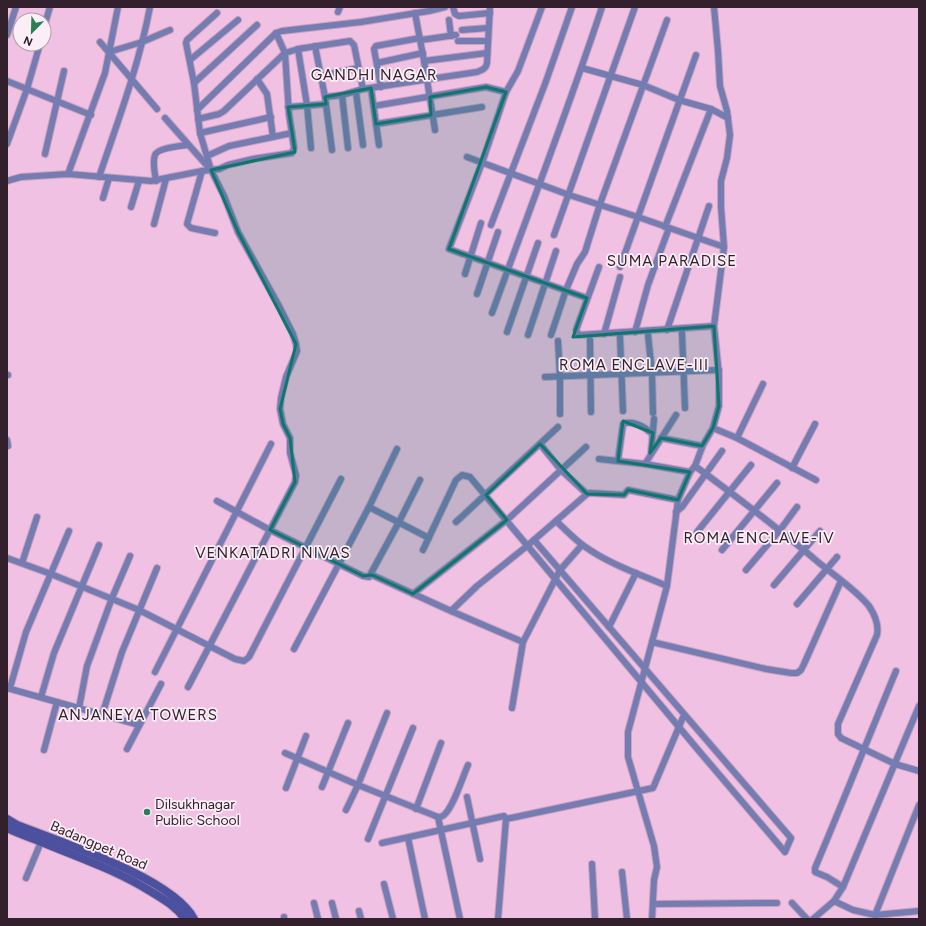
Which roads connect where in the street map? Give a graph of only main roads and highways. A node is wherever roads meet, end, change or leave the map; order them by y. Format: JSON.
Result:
{"nodes":[{"id":1,"x":7,"y":819,"type":"edge"},
{"id":2,"x":7,"y":828,"type":"edge"},
{"id":3,"x":185,"y":919,"type":"edge"},
{"id":4,"x":194,"y":919,"type":"edge"}],
"edges":[{"from":1,"to":4,"type":"main road","name":"Badangpet Road"},
{"from":2,"to":3,"type":"main road","name":"Badangpet Road"}]}
